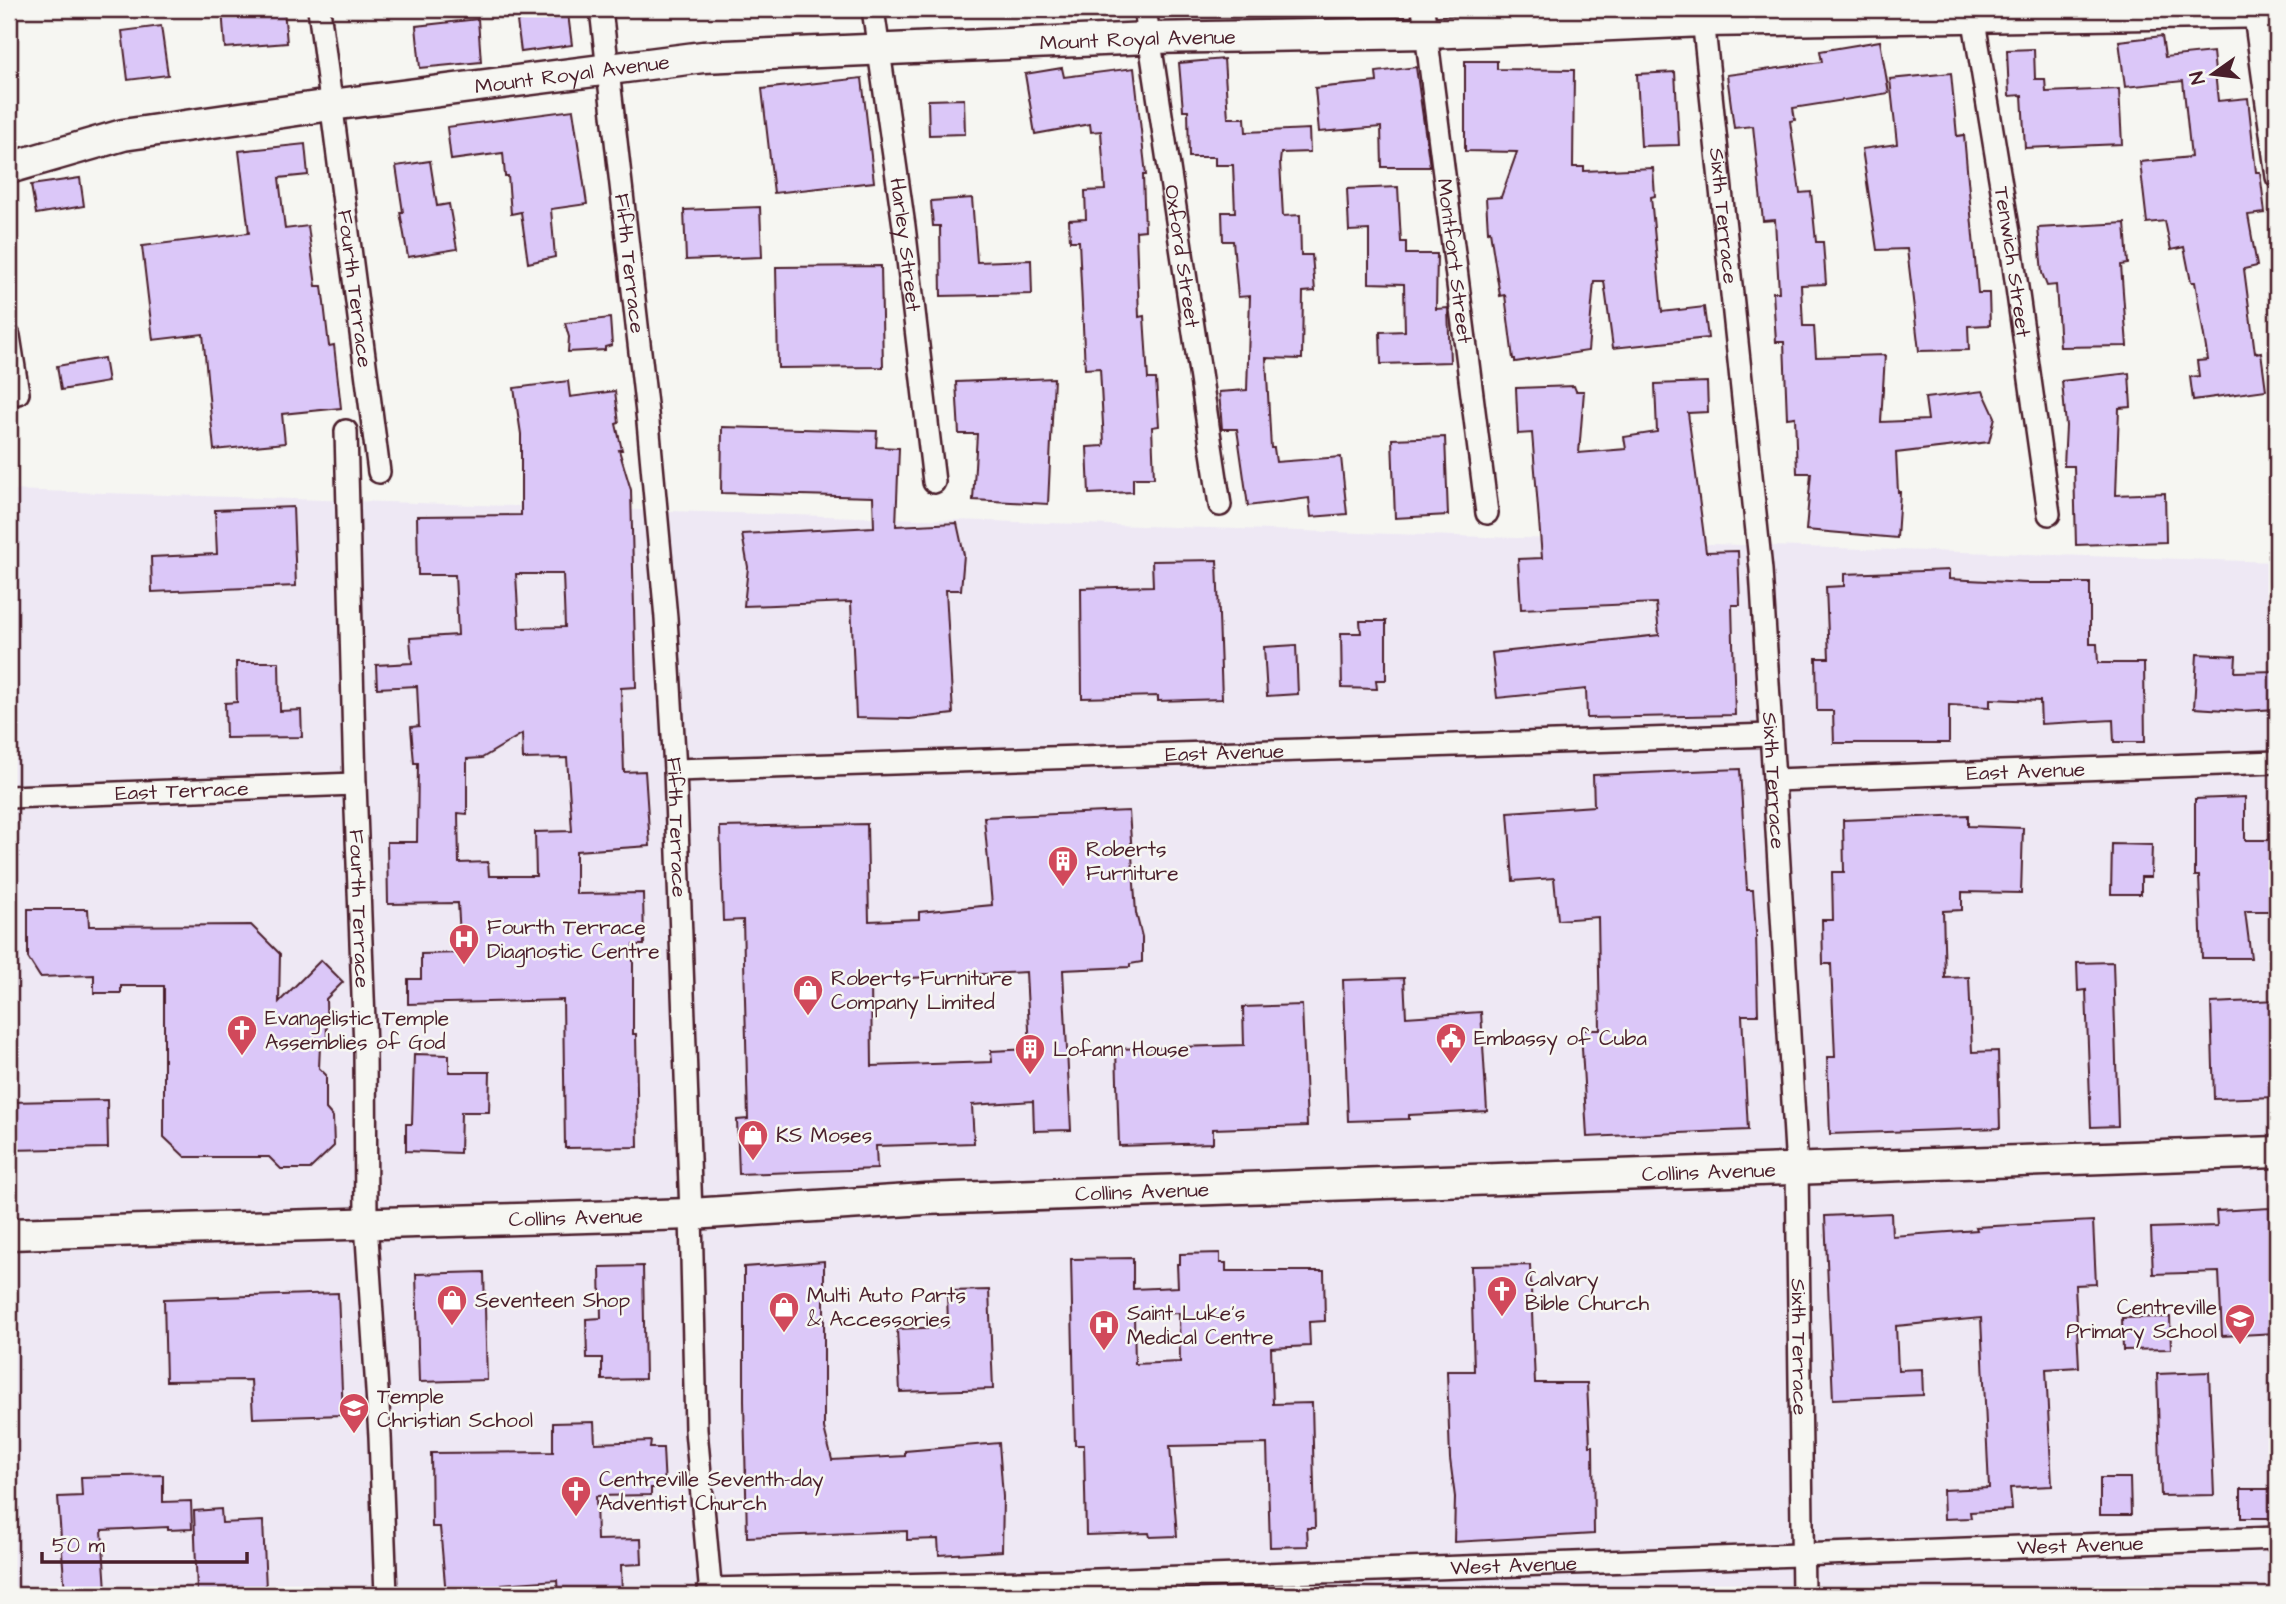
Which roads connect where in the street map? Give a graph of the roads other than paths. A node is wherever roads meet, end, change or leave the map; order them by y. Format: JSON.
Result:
{"nodes":[{"id":1,"x":318,"y":9,"type":"edge"},
{"id":2,"x":601,"y":9,"type":"edge"},
{"id":3,"x":873,"y":9,"type":"edge"},
{"id":4,"x":1145,"y":9,"type":"edge"},
{"id":5,"x":2262,"y":11,"type":"edge"},
{"id":6,"x":1973,"y":13,"type":"edge"},
{"id":7,"x":1703,"y":15,"type":"edge"},
{"id":8,"x":1425,"y":21,"type":"edge"},
{"id":9,"x":1149,"y":38,"type":"junction"},
{"id":10,"x":877,"y":49,"type":"junction"},
{"id":11,"x":608,"y":69,"type":"junction"},
{"id":12,"x":331,"y":104,"type":"junction"},
{"id":13,"x":9,"y":168,"type":"edge"},
{"id":14,"x":2277,"y":177,"type":"edge"},
{"id":15,"x":9,"y":337,"type":"edge"},
{"id":16,"x":18,"y":393,"type":"dead end"},
{"id":17,"x":345,"y":430,"type":"dead end"},
{"id":18,"x":379,"y":472,"type":"dead end"},
{"id":19,"x":934,"y":482,"type":"dead end"},
{"id":20,"x":1220,"y":505,"type":"dead end"},
{"id":21,"x":1487,"y":513,"type":"dead end"},
{"id":22,"x":2049,"y":514,"type":"dead end"},
{"id":23,"x":1771,"y":735,"type":"junction"},
{"id":24,"x":2277,"y":762,"type":"edge"},
{"id":25,"x":675,"y":771,"type":"junction"},
{"id":26,"x":1774,"y":780,"type":"junction"},
{"id":27,"x":355,"y":784,"type":"junction"},
{"id":28,"x":9,"y":797,"type":"edge"},
{"id":29,"x":2277,"y":1152,"type":"edge"},
{"id":30,"x":1797,"y":1169,"type":"junction"},
{"id":31,"x":691,"y":1214,"type":"junction"},
{"id":32,"x":366,"y":1223,"type":"junction"},
{"id":33,"x":9,"y":1234,"type":"edge"},
{"id":34,"x":2277,"y":1538,"type":"edge"},
{"id":35,"x":1801,"y":1554,"type":"junction"},
{"id":36,"x":710,"y":1592,"type":"edge"},
{"id":37,"x":386,"y":1595,"type":"edge"},
{"id":38,"x":1803,"y":1595,"type":"edge"}],
"edges":[{"from":1,"to":12,"type":"street","name":"Fourth Terrace"},
{"from":2,"to":11,"type":"street","name":"Fifth Terrace"},
{"from":3,"to":10,"type":"street","name":"Harley Street"},
{"from":4,"to":9,"type":"street","name":"Oxford Street"},
{"from":5,"to":6,"type":"street","name":"Mount Royal Avenue"},
{"from":5,"to":14,"type":"street"},
{"from":6,"to":7,"type":"street","name":"Mount Royal Avenue"},
{"from":6,"to":22,"type":"street","name":"Tenwich Street"},
{"from":7,"to":8,"type":"street","name":"Mount Royal Avenue"},
{"from":7,"to":23,"type":"street","name":"Sixth Terrace"},
{"from":8,"to":9,"type":"street","name":"Mount Royal Avenue"},
{"from":8,"to":21,"type":"street","name":"Montfort Street"},
{"from":9,"to":10,"type":"street","name":"Mount Royal Avenue"},
{"from":9,"to":20,"type":"street","name":"Oxford Street"},
{"from":10,"to":11,"type":"street","name":"Mount Royal Avenue"},
{"from":10,"to":19,"type":"street","name":"Harley Street"},
{"from":11,"to":12,"type":"street","name":"Mount Royal Avenue"},
{"from":11,"to":25,"type":"street","name":"Fifth Terrace"},
{"from":12,"to":13,"type":"street","name":"Mount Royal Avenue"},
{"from":12,"to":18,"type":"street","name":"Fourth Terrace"},
{"from":15,"to":16,"type":"street"},
{"from":17,"to":27,"type":"street","name":"Fourth Terrace"},
{"from":23,"to":25,"type":"street","name":"East Avenue"},
{"from":23,"to":26,"type":"street","name":"Sixth Terrace"},
{"from":24,"to":26,"type":"street","name":"East Avenue"},
{"from":25,"to":31,"type":"street","name":"Fifth Terrace"},
{"from":26,"to":30,"type":"street","name":"Sixth Terrace"},
{"from":27,"to":28,"type":"street","name":"East Terrace"},
{"from":27,"to":32,"type":"street","name":"Fourth Terrace"},
{"from":29,"to":30,"type":"street","name":"Collins Avenue"},
{"from":30,"to":31,"type":"street","name":"Collins Avenue"},
{"from":30,"to":35,"type":"street","name":"Sixth Terrace"},
{"from":31,"to":32,"type":"street","name":"Collins Avenue"},
{"from":31,"to":36,"type":"street","name":"Fifth Terrace"},
{"from":32,"to":33,"type":"street","name":"Collins Avenue"},
{"from":32,"to":37,"type":"street","name":"Fourth Terrace"},
{"from":34,"to":35,"type":"street","name":"West Avenue"},
{"from":35,"to":36,"type":"street","name":"West Avenue"},
{"from":35,"to":38,"type":"street","name":"Sixth Terrace"}]}
